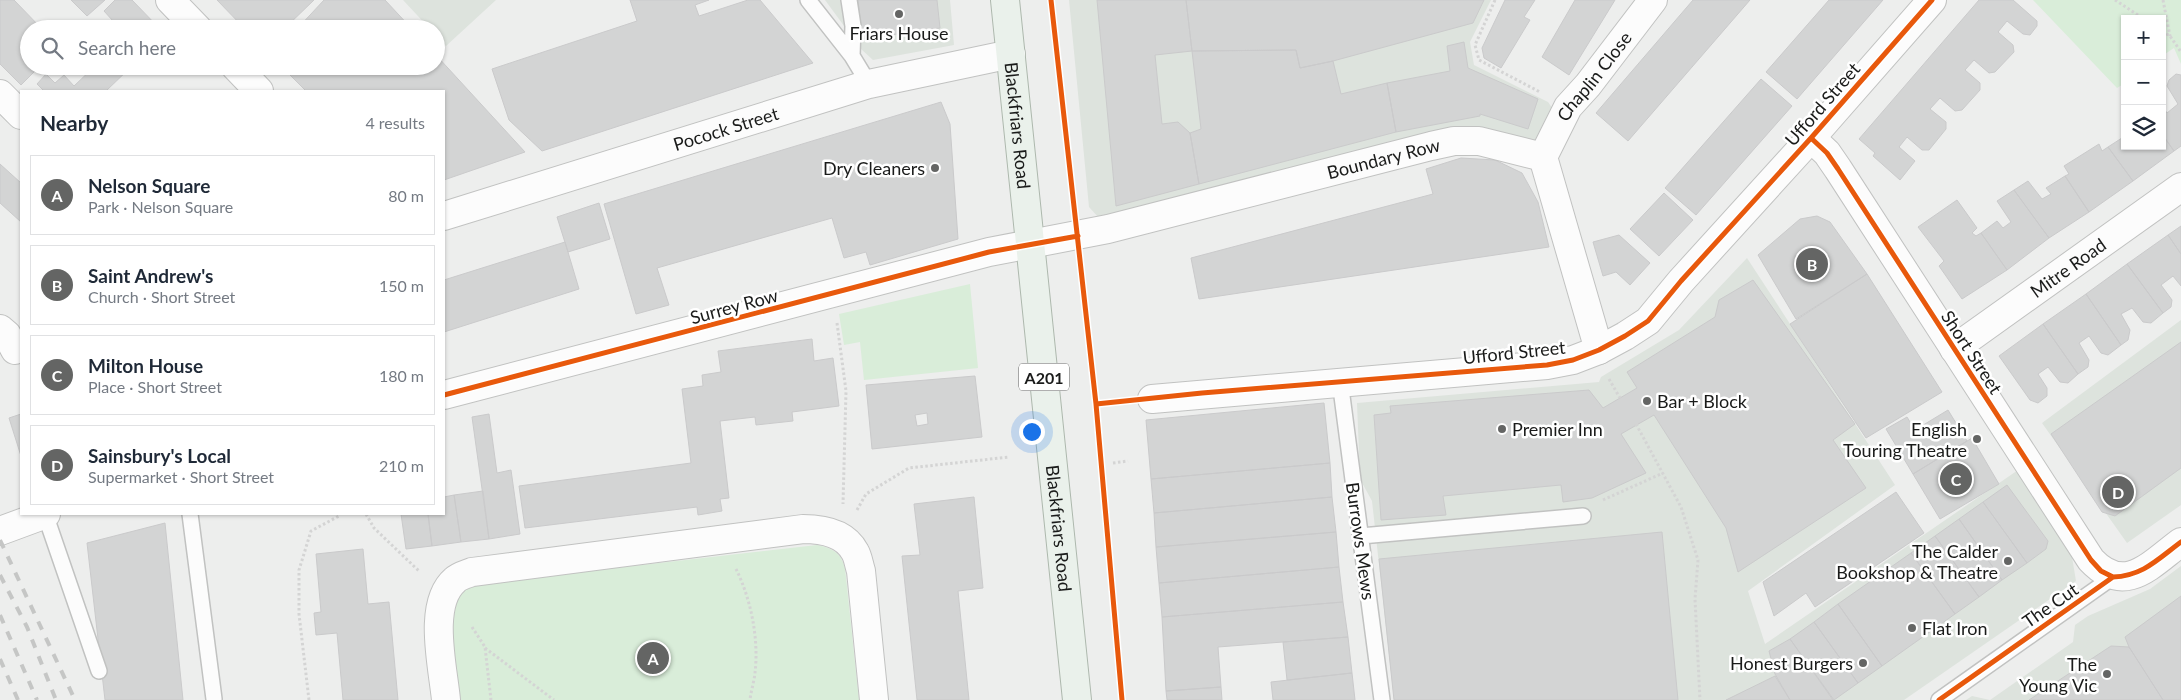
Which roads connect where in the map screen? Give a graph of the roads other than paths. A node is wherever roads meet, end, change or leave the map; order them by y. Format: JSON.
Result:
{"nodes":[{"id":1,"x":170,"y":0,"type":"edge"},
{"id":2,"x":808,"y":0,"type":"edge"},
{"id":3,"x":849,"y":0,"type":"edge"},
{"id":4,"x":1005,"y":0,"type":"edge"},
{"id":5,"x":1654,"y":0,"type":"edge"},
{"id":6,"x":1932,"y":0,"type":"edge"},
{"id":7,"x":189,"y":20,"type":"edge"},
{"id":8,"x":1011,"y":54,"type":"junction"},
{"id":9,"x":852,"y":56,"type":"junction"},
{"id":10,"x":244,"y":75,"type":"edge"},
{"id":11,"x":869,"y":84,"type":"junction"},
{"id":12,"x":258,"y":90,"type":"edge"},
{"id":13,"x":0,"y":94,"type":"edge"},
{"id":14,"x":20,"y":113,"type":"edge"},
{"id":15,"x":1811,"y":138,"type":"junction"},
{"id":16,"x":1543,"y":157,"type":"junction"},
{"id":17,"x":2181,"y":187,"type":"edge"},
{"id":18,"x":445,"y":216,"type":"edge"},
{"id":19,"x":1030,"y":244,"type":"junction"},
{"id":20,"x":1954,"y":349,"type":"junction"},
{"id":21,"x":1599,"y":350,"type":"junction"},
{"id":22,"x":1340,"y":381,"type":"junction"},
{"id":23,"x":445,"y":395,"type":"edge"},
{"id":24,"x":1152,"y":398,"type":"dead end"},
{"id":25,"x":42,"y":515,"type":"edge"},
{"id":26,"x":45,"y":515,"type":"edge"},
{"id":27,"x":190,"y":515,"type":"edge"},
{"id":28,"x":1583,"y":516,"type":"road end"},
{"id":29,"x":0,"y":531,"type":"edge"},
{"id":30,"x":1361,"y":536,"type":"junction"},
{"id":31,"x":2181,"y":542,"type":"edge"},
{"id":32,"x":2113,"y":577,"type":"junction"},
{"id":33,"x":99,"y":671,"type":"dead end"},
{"id":34,"x":214,"y":699,"type":"edge"},
{"id":35,"x":446,"y":700,"type":"edge"},
{"id":36,"x":874,"y":700,"type":"edge"},
{"id":37,"x":1077,"y":700,"type":"edge"},
{"id":38,"x":1382,"y":700,"type":"edge"},
{"id":39,"x":1939,"y":700,"type":"edge"}],
"edges":[{"from":1,"to":7,"type":"street"},
{"from":2,"to":9,"type":"lane"},
{"from":3,"to":9,"type":"lane"},
{"from":4,"to":8,"type":"main road","name":"Blackfriars Road","number":"A201"},
{"from":5,"to":16,"type":"street","name":"Chaplin Close"},
{"from":6,"to":15,"type":"street","name":"Ufford Street"},
{"from":8,"to":11,"type":"street","name":"Pocock Street"},
{"from":8,"to":19,"type":"main road","name":"Blackfriars Road","number":"A201"},
{"from":9,"to":11,"type":"lane"},
{"from":10,"to":12,"type":"street"},
{"from":11,"to":18,"type":"street","name":"Pocock Street"},
{"from":13,"to":14,"type":"street"},
{"from":15,"to":20,"type":"street","name":"Short Street"},
{"from":15,"to":21,"type":"street","name":"Ufford Street"},
{"from":16,"to":19,"type":"street","name":"Boundary Row"},
{"from":16,"to":21,"type":"street"},
{"from":17,"to":20,"type":"street","name":"Mitre Road"},
{"from":19,"to":23,"type":"street","name":"Surrey Row"},
{"from":19,"to":37,"type":"main road","name":"Blackfriars Road","number":"A201"},
{"from":20,"to":32,"type":"street","name":"Short Street"},
{"from":21,"to":22,"type":"street","name":"Ufford Street"},
{"from":22,"to":24,"type":"street","name":"Ufford Street"},
{"from":22,"to":30,"type":"lane","name":"Burrows Mews"},
{"from":25,"to":29,"type":"street"},
{"from":26,"to":33,"type":"lane"},
{"from":27,"to":34,"type":"lane"},
{"from":28,"to":30,"type":"lane"},
{"from":30,"to":38,"type":"lane","name":"Burrows Mews"},
{"from":31,"to":32,"type":"street","name":"The Cut"},
{"from":32,"to":39,"type":"lane","name":"The Cut"},
{"from":35,"to":36,"type":"street"}]}
